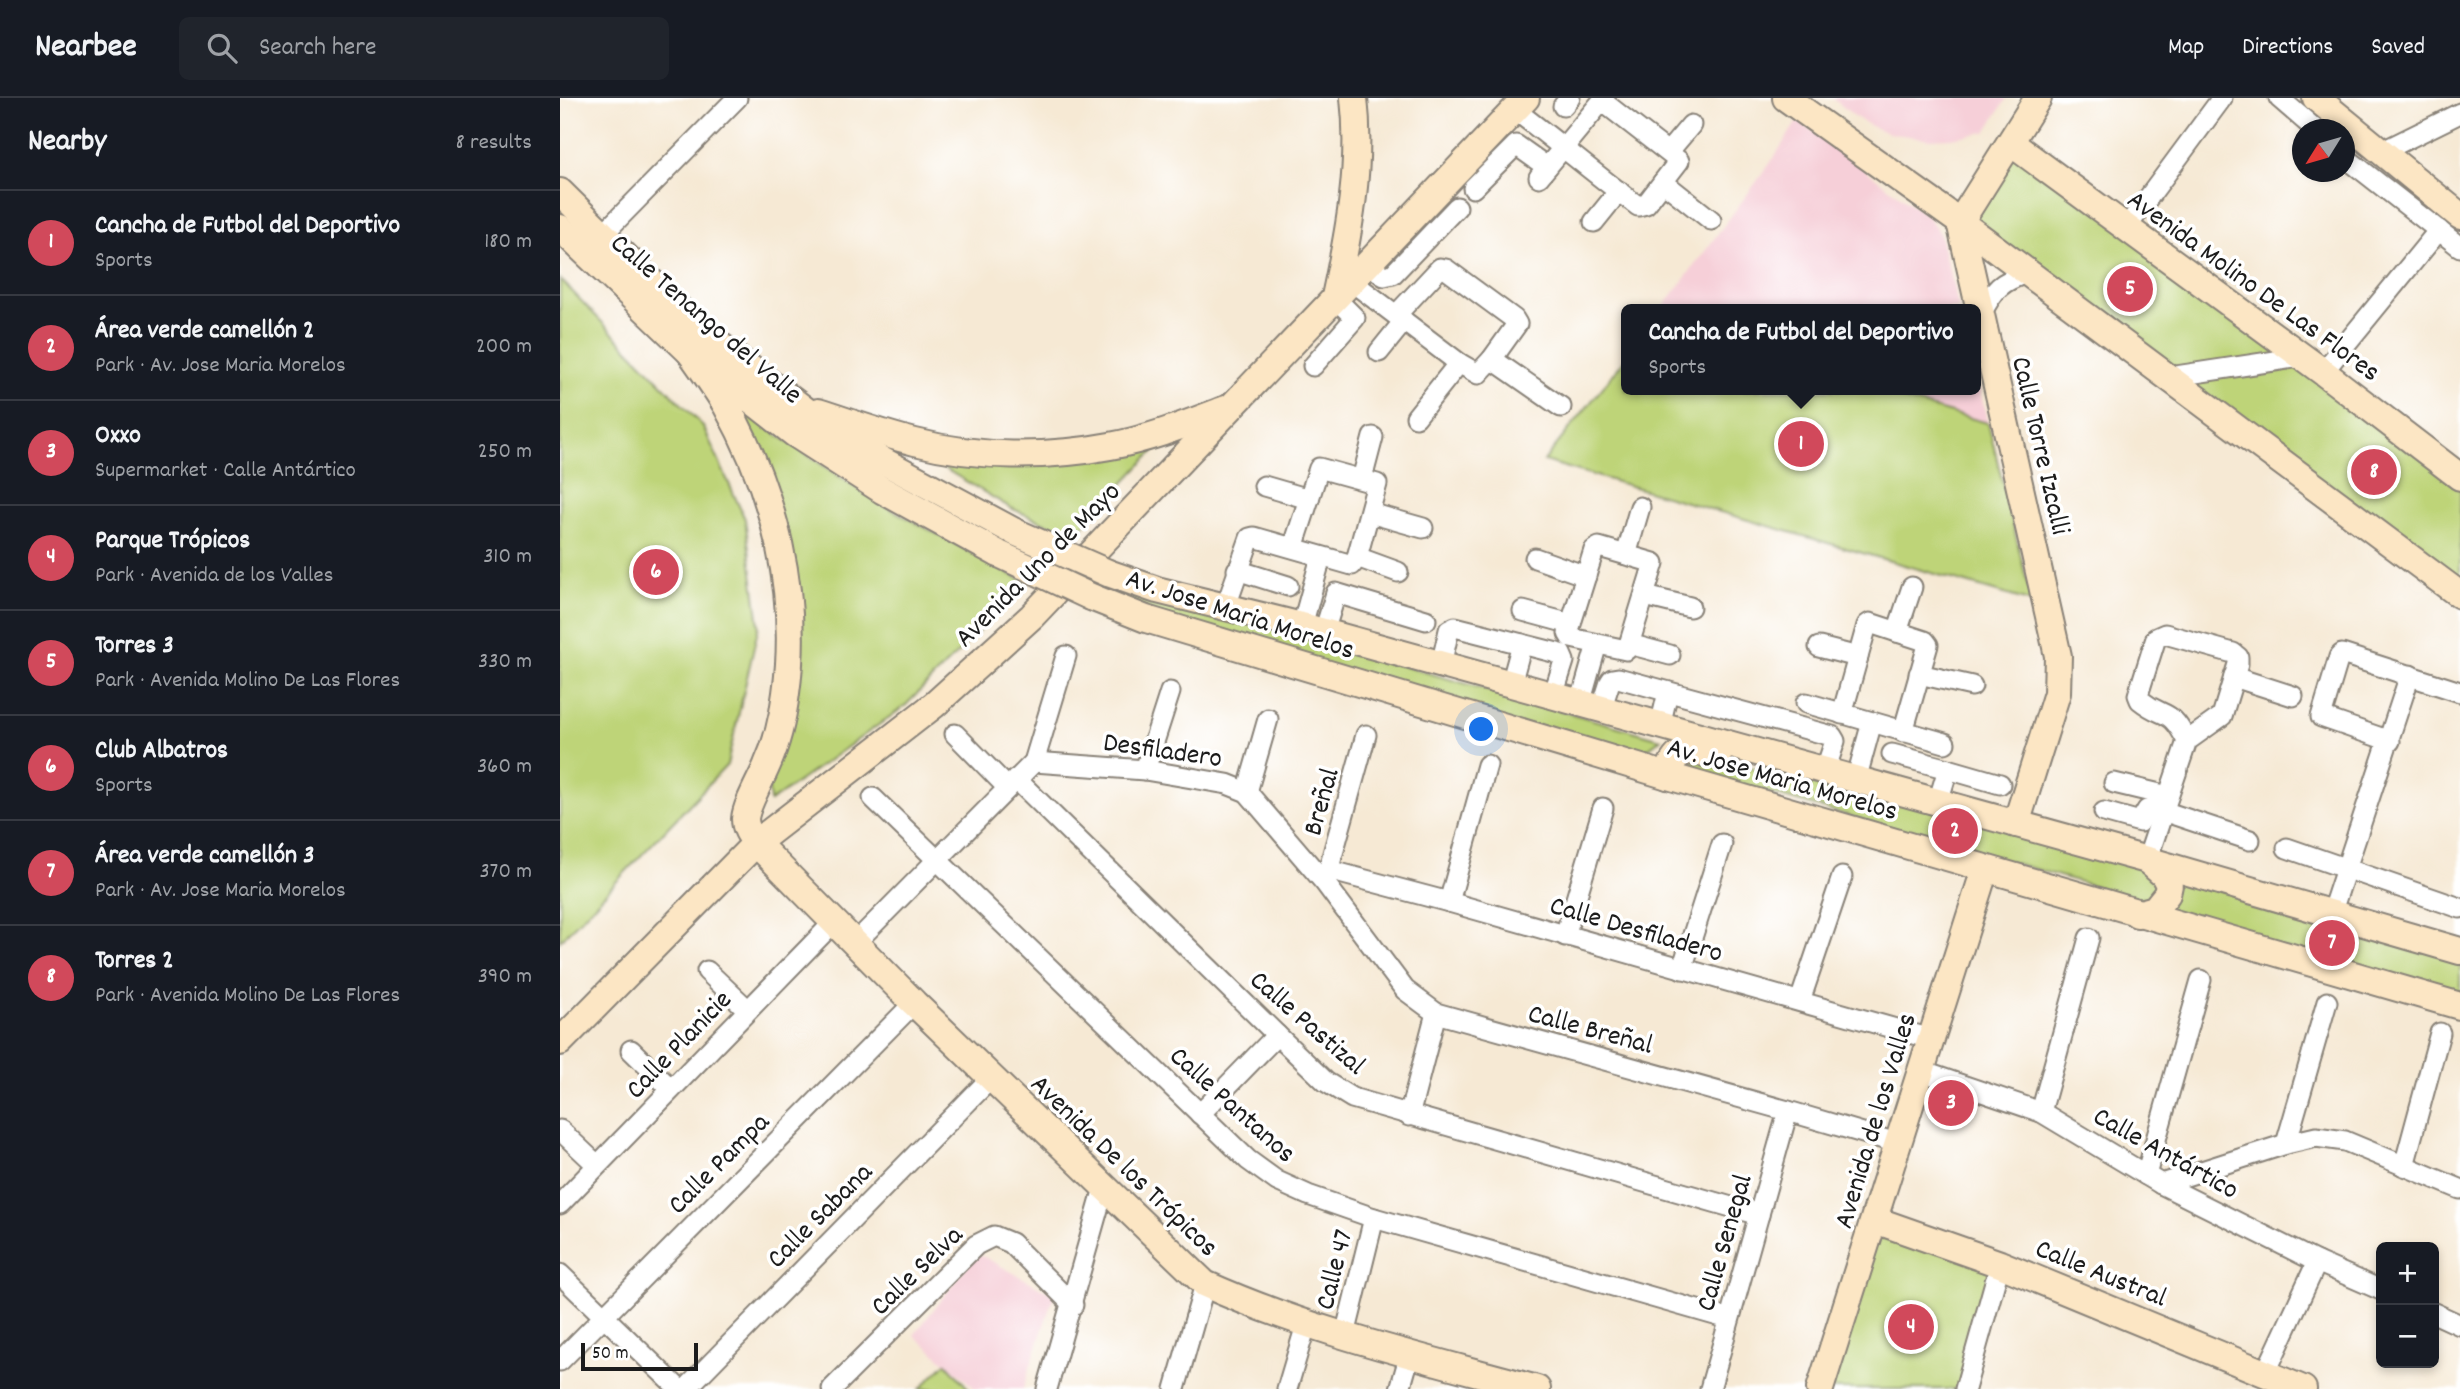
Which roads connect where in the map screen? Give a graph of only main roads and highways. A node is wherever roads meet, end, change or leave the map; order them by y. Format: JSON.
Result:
{"nodes":[{"id":1,"x":1354,"y":98,"type":"edge"},
{"id":2,"x":1786,"y":98,"type":"edge"},
{"id":3,"x":2038,"y":98,"type":"edge"},
{"id":4,"x":2316,"y":98,"type":"edge"},
{"id":5,"x":1520,"y":104,"type":"edge"},
{"id":6,"x":2011,"y":143,"type":"junction"},
{"id":7,"x":560,"y":192,"type":"edge"},
{"id":8,"x":1960,"y":222,"type":"junction"},
{"id":9,"x":2450,"y":223,"type":"edge"},
{"id":10,"x":560,"y":228,"type":"edge"},
{"id":11,"x":1351,"y":281,"type":"junction"},
{"id":12,"x":1979,"y":304,"type":"edge"},
{"id":13,"x":1981,"y":314,"type":"edge"},
{"id":14,"x":690,"y":352,"type":"junction"},
{"id":15,"x":800,"y":406,"type":"junction"},
{"id":16,"x":1234,"y":406,"type":"junction"},
{"id":17,"x":2460,"y":477,"type":"edge"},
{"id":18,"x":2460,"y":595,"type":"edge"},
{"id":19,"x":1091,"y":597,"type":"joint"},
{"id":20,"x":1792,"y":762,"type":"junction"},
{"id":21,"x":1668,"y":776,"type":"junction"},
{"id":22,"x":2016,"y":824,"type":"junction"},
{"id":23,"x":756,"y":843,"type":"junction"},
{"id":24,"x":2147,"y":860,"type":"junction"},
{"id":25,"x":1985,"y":869,"type":"junction"},
{"id":26,"x":2137,"y":914,"type":"junction"},
{"id":27,"x":2460,"y":951,"type":"edge"},
{"id":28,"x":2460,"y":1006,"type":"edge"},
{"id":29,"x":561,"y":1040,"type":"edge"},
{"id":30,"x":1875,"y":1220,"type":"junction"},
{"id":31,"x":1525,"y":1387,"type":"edge"},
{"id":32,"x":1820,"y":1389,"type":"edge"},
{"id":33,"x":2303,"y":1389,"type":"edge"}],
"edges":[{"from":1,"to":11,"type":"main road"},
{"from":2,"to":8,"type":"main road"},
{"from":3,"to":6,"type":"main road"},
{"from":4,"to":9,"type":"main road"},
{"from":5,"to":11,"type":"main road","name":"Avenida Uno de Mayo"},
{"from":6,"to":8,"type":"main road"},
{"from":6,"to":17,"type":"main road","name":"Avenida Molino De Las Flores"},
{"from":7,"to":15,"type":"main road"},
{"from":8,"to":12,"type":"main road","name":"Calle Torre Izcalli"},
{"from":8,"to":18,"type":"main road"},
{"from":10,"to":14,"type":"main road","name":"Calle Tenango del Valle"},
{"from":11,"to":16,"type":"main road","name":"Avenida Uno de Mayo"},
{"from":13,"to":22,"type":"main road","name":"Calle Torre Izcalli"},
{"from":14,"to":19,"type":"main road","name":"Calle Tenango del Valle","bridge":true},
{"from":14,"to":23,"type":"main road"},
{"from":15,"to":16,"type":"main road"},
{"from":15,"to":20,"type":"main road","name":"Av. Jose Maria Morelos","bridge":true},
{"from":16,"to":23,"type":"main road","name":"Avenida Uno de Mayo"},
{"from":19,"to":21,"type":"main road","name":"Av. Jose Maria Morelos"},
{"from":20,"to":21,"type":"main road"},
{"from":20,"to":22,"type":"main road","name":"Av. Jose Maria Morelos"},
{"from":21,"to":25,"type":"main road","name":"Av. Jose Maria Morelos"},
{"from":22,"to":24,"type":"main road","name":"Av. Jose Maria Morelos"},
{"from":23,"to":29,"type":"main road","name":"Avenida Uno de Mayo"},
{"from":23,"to":31,"type":"main road","name":"Avenida De los Trópicos"},
{"from":24,"to":26,"type":"main road"},
{"from":24,"to":27,"type":"main road","name":"Av. Jose Maria Morelos"},
{"from":25,"to":26,"type":"main road","name":"Av. Jose Maria Morelos"},
{"from":25,"to":30,"type":"main road","name":"Avenida de los Valles"},
{"from":26,"to":28,"type":"main road","name":"Av. Jose Maria Morelos"},
{"from":30,"to":32,"type":"main road","name":"Avenida de los Valles"},
{"from":30,"to":33,"type":"main road","name":"Calle Austral"}]}
